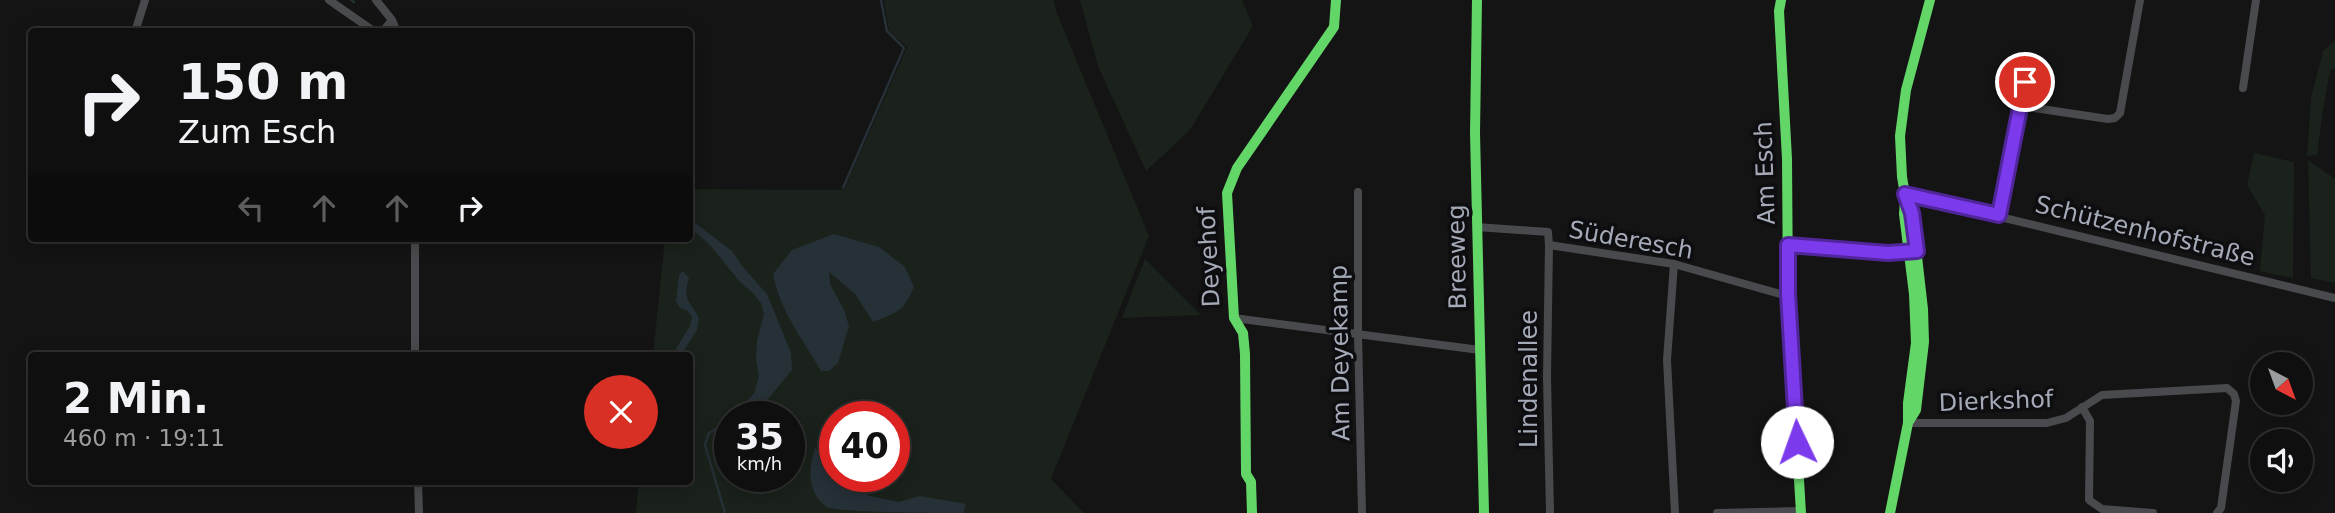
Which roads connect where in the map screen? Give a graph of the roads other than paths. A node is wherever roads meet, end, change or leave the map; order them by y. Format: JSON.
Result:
{"nodes":[{"id":1,"x":145,"y":0,"type":"edge"},
{"id":2,"x":329,"y":0,"type":"edge"},
{"id":3,"x":376,"y":0,"type":"edge"},
{"id":4,"x":1336,"y":0,"type":"edge"},
{"id":5,"x":1477,"y":0,"type":"edge"},
{"id":6,"x":1781,"y":0,"type":"edge"},
{"id":7,"x":1930,"y":0,"type":"edge"},
{"id":8,"x":2140,"y":0,"type":"edge"},
{"id":9,"x":2256,"y":0,"type":"edge"},
{"id":10,"x":392,"y":20,"type":"junction"},
{"id":11,"x":136,"y":28,"type":"edge"},
{"id":12,"x":371,"y":28,"type":"edge"},
{"id":13,"x":382,"y":28,"type":"edge"},
{"id":14,"x":395,"y":28,"type":"edge"},
{"id":15,"x":2029,"y":58,"type":"dead end"},
{"id":16,"x":2243,"y":88,"type":"dead end"},
{"id":17,"x":2021,"y":106,"type":"junction"},
{"id":18,"x":1358,"y":192,"type":"dead end"},
{"id":19,"x":1905,"y":194,"type":"junction"},
{"id":20,"x":1999,"y":215,"type":"junction"},
{"id":21,"x":1477,"y":228,"type":"junction"},
{"id":22,"x":415,"y":242,"type":"edge"},
{"id":23,"x":1549,"y":245,"type":"junction"},
{"id":24,"x":1788,"y":245,"type":"junction"},
{"id":25,"x":1913,"y":252,"type":"junction"},
{"id":26,"x":1674,"y":264,"type":"junction"},
{"id":27,"x":1788,"y":294,"type":"junction"},
{"id":28,"x":2335,"y":298,"type":"edge"},
{"id":29,"x":1234,"y":318,"type":"junction"},
{"id":30,"x":1358,"y":334,"type":"junction"},
{"id":31,"x":1480,"y":350,"type":"junction"},
{"id":32,"x":415,"y":352,"type":"edge"},
{"id":33,"x":2082,"y":407,"type":"junction"},
{"id":34,"x":1908,"y":423,"type":"junction"},
{"id":35,"x":418,"y":485,"type":"edge"},
{"id":36,"x":1801,"y":512,"type":"edge"},
{"id":37,"x":419,"y":513,"type":"edge"},
{"id":38,"x":1252,"y":513,"type":"edge"},
{"id":39,"x":1362,"y":513,"type":"edge"},
{"id":40,"x":1484,"y":513,"type":"edge"},
{"id":41,"x":1550,"y":513,"type":"edge"},
{"id":42,"x":1675,"y":513,"type":"edge"},
{"id":43,"x":1717,"y":513,"type":"edge"},
{"id":44,"x":1890,"y":513,"type":"edge"},
{"id":45,"x":2153,"y":513,"type":"edge"},
{"id":46,"x":2217,"y":513,"type":"edge"}],
"edges":[{"from":1,"to":11,"type":"street"},
{"from":2,"to":12,"type":"street"},
{"from":3,"to":10,"type":"street"},
{"from":4,"to":29,"type":"street","name":"Deyehof"},
{"from":5,"to":21,"type":"street","name":"Breeweg"},
{"from":6,"to":24,"type":"street","name":"Am Esch"},
{"from":7,"to":19,"type":"street"},
{"from":8,"to":17,"type":"street"},
{"from":9,"to":16,"type":"street"},
{"from":10,"to":13,"type":"street"},
{"from":10,"to":14,"type":"street"},
{"from":15,"to":17,"type":"street"},
{"from":17,"to":20,"type":"street"},
{"from":18,"to":30,"type":"street","name":"Am Deyekamp"},
{"from":19,"to":20,"type":"street","name":"Schützenhofstraße"},
{"from":19,"to":25,"type":"street"},
{"from":20,"to":28,"type":"street","name":"Schützenhofstraße"},
{"from":21,"to":23,"type":"street","name":"Süderesch"},
{"from":21,"to":31,"type":"street","name":"Breeweg"},
{"from":22,"to":32,"type":"street"},
{"from":23,"to":26,"type":"street","name":"Süderesch"},
{"from":23,"to":41,"type":"street","name":"Lindenallee"},
{"from":24,"to":25,"type":"street"},
{"from":24,"to":27,"type":"street","name":"Am Esch"},
{"from":25,"to":34,"type":"street"},
{"from":26,"to":27,"type":"street","name":"Süderesch"},
{"from":26,"to":42,"type":"street"},
{"from":27,"to":36,"type":"street","name":"Am Esch"},
{"from":29,"to":30,"type":"street"},
{"from":29,"to":38,"type":"street","name":"Deyehof"},
{"from":30,"to":31,"type":"street"},
{"from":30,"to":39,"type":"street","name":"Am Deyekamp"},
{"from":31,"to":40,"type":"street","name":"Breeweg"},
{"from":33,"to":34,"type":"street","name":"Dierkshof"},
{"from":33,"to":45,"type":"street","name":"Dierkshof"},
{"from":33,"to":46,"type":"street","name":"Dierkshof"},
{"from":34,"to":44,"type":"street"},
{"from":35,"to":37,"type":"street"},
{"from":36,"to":43,"type":"street"}]}
